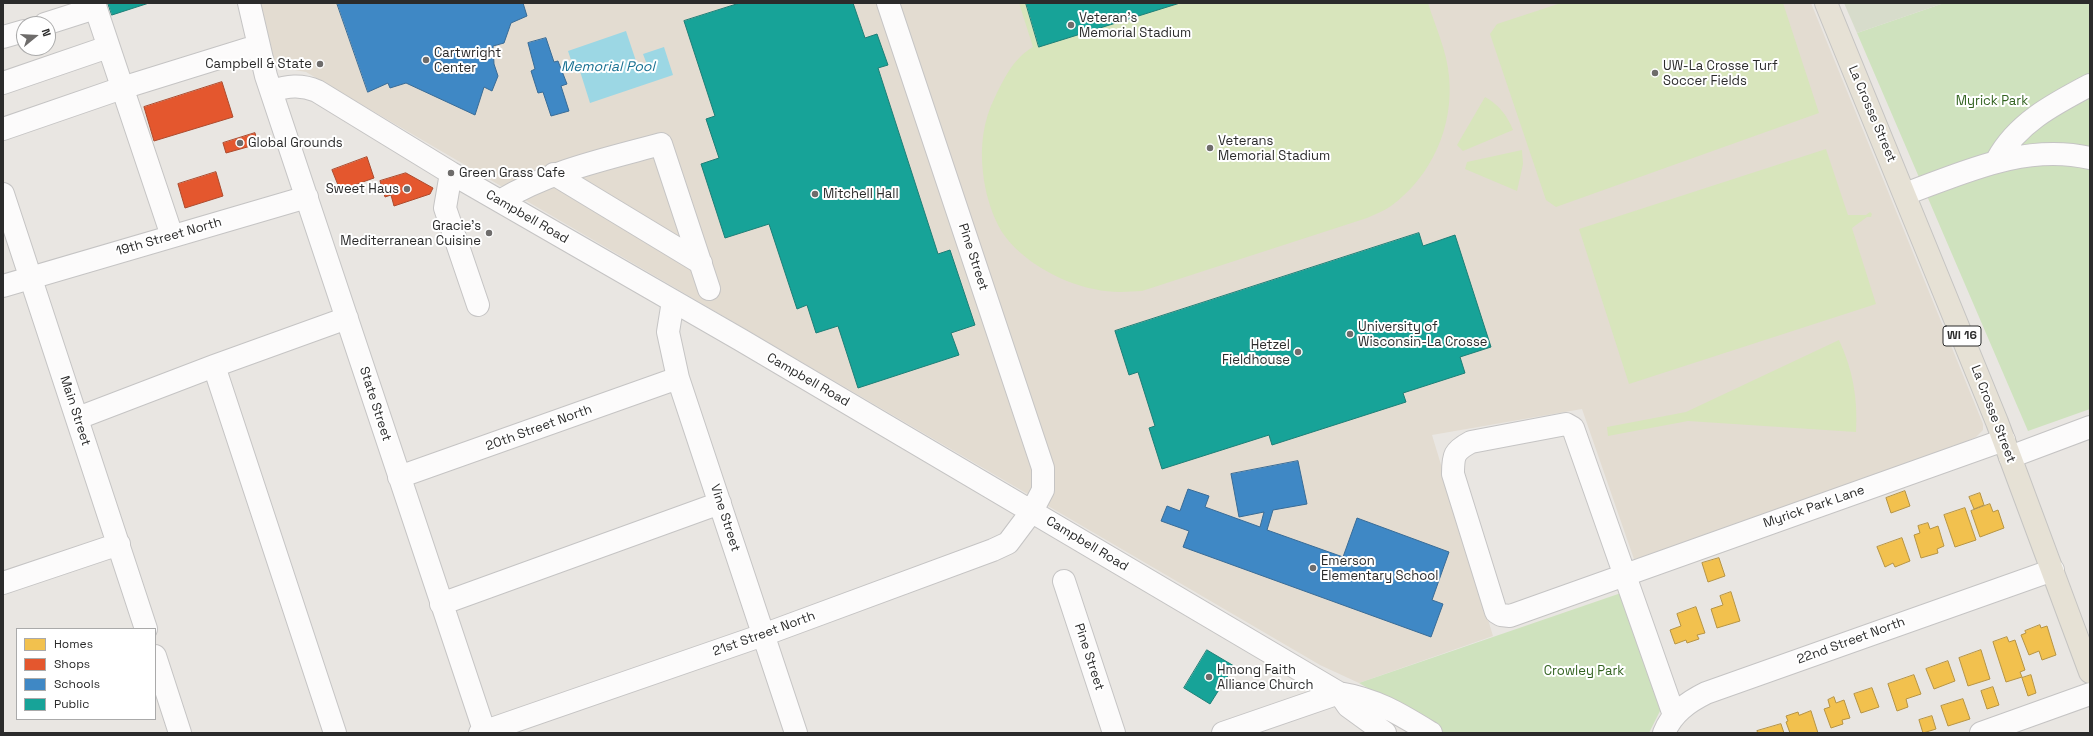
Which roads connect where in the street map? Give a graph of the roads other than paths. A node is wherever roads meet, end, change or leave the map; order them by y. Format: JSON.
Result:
{"nodes":[{"id":1,"x":235,"y":3,"type":"edge"},
{"id":2,"x":249,"y":3,"type":"edge"},
{"id":3,"x":888,"y":3,"type":"edge"},
{"id":4,"x":1826,"y":3,"type":"edge"},
{"id":5,"x":94,"y":5,"type":"edge"},
{"id":6,"x":56,"y":20,"type":"edge"},
{"id":7,"x":16,"y":33,"type":"edge"},
{"id":8,"x":3,"y":37,"type":"edge"},
{"id":9,"x":108,"y":47,"type":"junction"},
{"id":10,"x":254,"y":48,"type":"junction"},
{"id":11,"x":3,"y":83,"type":"edge"},
{"id":12,"x":269,"y":84,"type":"junction"},
{"id":13,"x":2090,"y":85,"type":"edge"},
{"id":14,"x":122,"y":88,"type":"junction"},
{"id":15,"x":3,"y":129,"type":"edge"},
{"id":16,"x":2090,"y":158,"type":"edge"},
{"id":17,"x":1997,"y":160,"type":"junction"},
{"id":18,"x":451,"y":173,"type":"junction"},
{"id":19,"x":554,"y":174,"type":"junction"},
{"id":20,"x":3,"y":194,"type":"edge"},
{"id":21,"x":1905,"y":194,"type":"junction"},
{"id":22,"x":307,"y":198,"type":"junction"},
{"id":23,"x":500,"y":201,"type":"junction"},
{"id":24,"x":172,"y":236,"type":"junction"},
{"id":25,"x":700,"y":263,"type":"junction"},
{"id":26,"x":30,"y":277,"type":"junction"},
{"id":27,"x":3,"y":286,"type":"edge"},
{"id":28,"x":709,"y":289,"type":"dead end"},
{"id":29,"x":673,"y":301,"type":"junction"},
{"id":30,"x":478,"y":305,"type":"dead end"},
{"id":31,"x":347,"y":318,"type":"junction"},
{"id":32,"x":214,"y":366,"type":"junction"},
{"id":33,"x":678,"y":378,"type":"junction"},
{"id":34,"x":78,"y":418,"type":"junction"},
{"id":35,"x":2090,"y":427,"type":"edge"},
{"id":36,"x":2007,"y":449,"type":"junction"},
{"id":37,"x":399,"y":477,"type":"junction"},
{"id":38,"x":720,"y":503,"type":"junction"},
{"id":39,"x":1032,"y":511,"type":"junction"},
{"id":40,"x":119,"y":544,"type":"junction"},
{"id":41,"x":2053,"y":570,"type":"junction"},
{"id":42,"x":1623,"y":574,"type":"junction"},
{"id":43,"x":1064,"y":582,"type":"dead end"},
{"id":44,"x":3,"y":583,"type":"edge"},
{"id":45,"x":442,"y":604,"type":"junction"},
{"id":46,"x":146,"y":628,"type":"edge"},
{"id":47,"x":763,"y":634,"type":"junction"},
{"id":48,"x":156,"y":659,"type":"edge"},
{"id":49,"x":2090,"y":672,"type":"edge"},
{"id":50,"x":1339,"y":693,"type":"junction"},
{"id":51,"x":2090,"y":694,"type":"edge"},
{"id":52,"x":1669,"y":724,"type":"edge"},
{"id":53,"x":483,"y":732,"type":"edge"},
{"id":54,"x":180,"y":733,"type":"edge"},
{"id":55,"x":335,"y":733,"type":"edge"},
{"id":56,"x":796,"y":733,"type":"edge"},
{"id":57,"x":1114,"y":733,"type":"edge"},
{"id":58,"x":1223,"y":733,"type":"edge"},
{"id":59,"x":1386,"y":733,"type":"edge"},
{"id":60,"x":1431,"y":733,"type":"edge"},
{"id":61,"x":1981,"y":733,"type":"edge"}],
"edges":[{"from":1,"to":10,"type":"street","name":"State Street"},
{"from":2,"to":12,"type":"street","name":"State Street"},
{"from":3,"to":39,"type":"street","name":"Pine Street"},
{"from":4,"to":21,"type":"main road","name":"La Crosse Street","number":"WI 16"},
{"from":5,"to":6,"type":"street"},
{"from":5,"to":9,"type":"street"},
{"from":7,"to":8,"type":"street"},
{"from":9,"to":11,"type":"street"},
{"from":9,"to":14,"type":"street"},
{"from":10,"to":12,"type":"street","name":"State Street"},
{"from":10,"to":14,"type":"street"},
{"from":12,"to":18,"type":"street","name":"Campbell Road"},
{"from":12,"to":22,"type":"street","name":"State Street"},
{"from":13,"to":17,"type":"street"},
{"from":14,"to":15,"type":"street"},
{"from":14,"to":24,"type":"street"},
{"from":16,"to":17,"type":"street"},
{"from":17,"to":21,"type":"street"},
{"from":18,"to":23,"type":"street","name":"Campbell Road"},
{"from":18,"to":30,"type":"street"},
{"from":19,"to":23,"type":"street"},
{"from":19,"to":25,"type":"street"},
{"from":19,"to":25,"type":"street"},
{"from":20,"to":26,"type":"street","name":"Main Street"},
{"from":21,"to":36,"type":"main road","name":"La Crosse Street","number":"WI 16"},
{"from":22,"to":24,"type":"street","name":"19th Street North"},
{"from":22,"to":31,"type":"street","name":"State Street"},
{"from":23,"to":29,"type":"street","name":"Campbell Road"},
{"from":24,"to":26,"type":"street","name":"19th Street North"},
{"from":25,"to":28,"type":"street"},
{"from":26,"to":27,"type":"street","name":"19th Street North"},
{"from":26,"to":34,"type":"street","name":"Main Street"},
{"from":29,"to":33,"type":"street","name":"Vine Street"},
{"from":29,"to":39,"type":"street","name":"Campbell Road"},
{"from":31,"to":32,"type":"street"},
{"from":31,"to":37,"type":"street","name":"State Street"},
{"from":32,"to":34,"type":"street"},
{"from":32,"to":55,"type":"street"},
{"from":33,"to":37,"type":"street","name":"20th Street North"},
{"from":33,"to":38,"type":"street","name":"Vine Street"},
{"from":34,"to":40,"type":"street","name":"Main Street"},
{"from":35,"to":36,"type":"street","name":"Myrick Park Lane"},
{"from":36,"to":41,"type":"main road","name":"La Crosse Street","number":"WI 16"},
{"from":36,"to":42,"type":"street","name":"Myrick Park Lane"},
{"from":37,"to":45,"type":"street","name":"State Street"},
{"from":38,"to":45,"type":"street"},
{"from":38,"to":47,"type":"street","name":"Vine Street"},
{"from":39,"to":47,"type":"street","name":"21st Street North"},
{"from":39,"to":50,"type":"street","name":"Campbell Road"},
{"from":40,"to":44,"type":"street"},
{"from":40,"to":46,"type":"street","name":"Main Street"},
{"from":41,"to":49,"type":"main road","name":"La Crosse Street","number":"WI 16"},
{"from":41,"to":52,"type":"street","name":"22nd Street North"},
{"from":42,"to":42,"type":"street","name":"Myrick Park Lane"},
{"from":42,"to":52,"type":"street"},
{"from":43,"to":57,"type":"street","name":"Pine Street"},
{"from":45,"to":53,"type":"street","name":"State Street"},
{"from":47,"to":53,"type":"street","name":"21st Street North"},
{"from":47,"to":56,"type":"street","name":"Vine Street"},
{"from":48,"to":54,"type":"street"},
{"from":50,"to":58,"type":"street"},
{"from":50,"to":59,"type":"street","name":"Campbell Road"},
{"from":50,"to":60,"type":"street","name":"Campbell Road"},
{"from":51,"to":61,"type":"street"}]}
